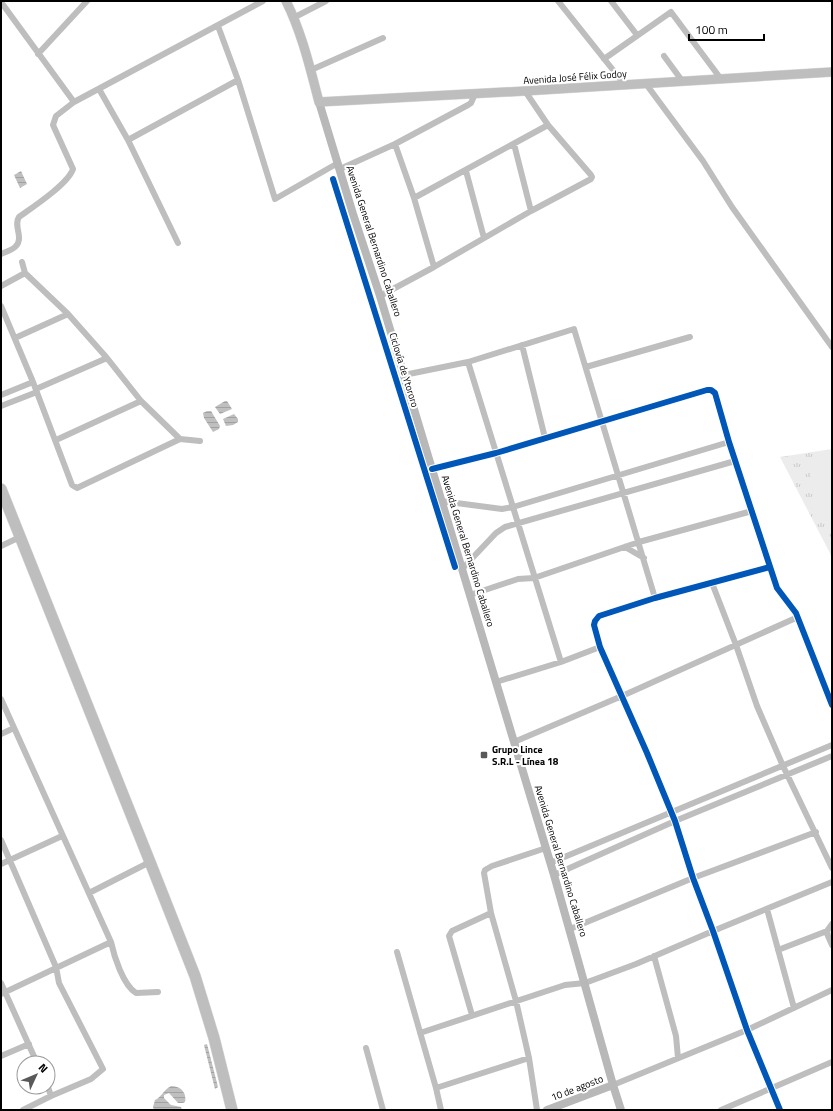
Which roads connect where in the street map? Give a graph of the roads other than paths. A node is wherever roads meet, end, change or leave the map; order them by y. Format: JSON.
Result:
{"nodes":[{"id":1,"x":87,"y":1,"type":"edge"},
{"id":2,"x":264,"y":1,"type":"edge"},
{"id":3,"x":286,"y":1,"type":"edge"},
{"id":4,"x":326,"y":1,"type":"edge"},
{"id":5,"x":558,"y":1,"type":"edge"},
{"id":6,"x":611,"y":1,"type":"edge"},
{"id":7,"x":1,"y":2,"type":"edge"},
{"id":8,"x":294,"y":18,"type":"junction"},
{"id":9,"x":218,"y":26,"type":"junction"},
{"id":10,"x":637,"y":35,"type":"junction"},
{"id":11,"x":383,"y":38,"type":"dead end"},
{"id":12,"x":38,"y":54,"type":"junction"},
{"id":13,"x":664,"y":56,"type":"dead end"},
{"id":14,"x":604,"y":59,"type":"junction"},
{"id":15,"x":311,"y":70,"type":"junction"},
{"id":16,"x":832,"y":72,"type":"edge"},
{"id":17,"x":721,"y":79,"type":"junction"},
{"id":18,"x":238,"y":80,"type":"junction"},
{"id":19,"x":683,"y":82,"type":"junction"},
{"id":20,"x":646,"y":84,"type":"junction"},
{"id":21,"x":625,"y":85,"type":"junction"},
{"id":22,"x":99,"y":89,"type":"junction"},
{"id":23,"x":525,"y":91,"type":"junction"},
{"id":24,"x":474,"y":94,"type":"junction"},
{"id":25,"x":74,"y":102,"type":"junction"},
{"id":26,"x":319,"y":102,"type":"junction"},
{"id":27,"x":548,"y":125,"type":"junction"},
{"id":28,"x":128,"y":140,"type":"junction"},
{"id":29,"x":395,"y":144,"type":"junction"},
{"id":30,"x":514,"y":144,"type":"junction"},
{"id":31,"x":339,"y":166,"type":"junction"},
{"id":32,"x":466,"y":171,"type":"junction"},
{"id":33,"x":414,"y":198,"type":"junction"},
{"id":34,"x":531,"y":211,"type":"junction"},
{"id":35,"x":484,"y":238,"type":"junction"},
{"id":36,"x":178,"y":243,"type":"dead end"},
{"id":37,"x":1,"y":254,"type":"edge"},
{"id":38,"x":22,"y":262,"type":"dead end"},
{"id":39,"x":434,"y":267,"type":"junction"},
{"id":40,"x":26,"y":273,"type":"junction"},
{"id":41,"x":1,"y":286,"type":"edge"},
{"id":42,"x":380,"y":296,"type":"junction"},
{"id":43,"x":1,"y":306,"type":"edge"},
{"id":44,"x":68,"y":314,"type":"junction"},
{"id":45,"x":690,"y":337,"type":"dead end"},
{"id":46,"x":15,"y":338,"type":"junction"},
{"id":47,"x":522,"y":345,"type":"junction"},
{"id":48,"x":832,"y":348,"type":"edge"},
{"id":49,"x":107,"y":358,"type":"junction"},
{"id":50,"x":468,"y":362,"type":"junction"},
{"id":51,"x":586,"y":367,"type":"junction"},
{"id":52,"x":404,"y":375,"type":"junction"},
{"id":53,"x":33,"y":382,"type":"junction"},
{"id":54,"x":37,"y":391,"type":"junction"},
{"id":55,"x":1,"y":395,"type":"edge"},
{"id":56,"x":140,"y":401,"type":"junction"},
{"id":57,"x":1,"y":406,"type":"edge"},
{"id":58,"x":602,"y":422,"type":"junction"},
{"id":59,"x":546,"y":438,"type":"junction"},
{"id":60,"x":180,"y":439,"type":"junction"},
{"id":61,"x":56,"y":440,"type":"junction"},
{"id":62,"x":200,"y":441,"type":"dead end"},
{"id":63,"x":729,"y":442,"type":"junction"},
{"id":64,"x":496,"y":453,"type":"junction"},
{"id":65,"x":735,"y":461,"type":"junction"},
{"id":66,"x":432,"y":469,"type":"junction"},
{"id":67,"x":618,"y":475,"type":"junction"},
{"id":68,"x":1,"y":489,"type":"edge"},
{"id":69,"x":623,"y":493,"type":"junction"},
{"id":70,"x":441,"y":501,"type":"junction"},
{"id":71,"x":513,"y":507,"type":"junction"},
{"id":72,"x":752,"y":511,"type":"junction"},
{"id":73,"x":518,"y":523,"type":"junction"},
{"id":74,"x":20,"y":537,"type":"junction"},
{"id":75,"x":639,"y":542,"type":"junction"},
{"id":76,"x":1,"y":546,"type":"edge"},
{"id":77,"x":624,"y":547,"type":"junction"},
{"id":78,"x":644,"y":558,"type":"junction"},
{"id":79,"x":770,"y":568,"type":"junction"},
{"id":80,"x":462,"y":569,"type":"junction"},
{"id":81,"x":534,"y":578,"type":"junction"},
{"id":82,"x":712,"y":583,"type":"junction"},
{"id":83,"x":470,"y":595,"type":"junction"},
{"id":84,"x":656,"y":598,"type":"junction"},
{"id":85,"x":798,"y":617,"type":"junction"},
{"id":86,"x":736,"y":644,"type":"junction"},
{"id":87,"x":600,"y":648,"type":"junction"},
{"id":88,"x":561,"y":662,"type":"junction"},
{"id":89,"x":496,"y":682,"type":"junction"},
{"id":90,"x":622,"y":696,"type":"junction"},
{"id":91,"x":1,"y":699,"type":"edge"},
{"id":92,"x":832,"y":705,"type":"edge"},
{"id":93,"x":14,"y":728,"type":"junction"},
{"id":94,"x":1,"y":734,"type":"edge"},
{"id":95,"x":514,"y":742,"type":"junction"},
{"id":96,"x":832,"y":745,"type":"edge"},
{"id":97,"x":832,"y":756,"type":"edge"},
{"id":98,"x":783,"y":766,"type":"junction"},
{"id":99,"x":788,"y":774,"type":"junction"},
{"id":100,"x":671,"y":813,"type":"junction"},
{"id":101,"x":675,"y":821,"type":"junction"},
{"id":102,"x":816,"y":832,"type":"junction"},
{"id":103,"x":62,"y":836,"type":"junction"},
{"id":104,"x":1,"y":840,"type":"edge"},
{"id":105,"x":546,"y":848,"type":"junction"},
{"id":106,"x":567,"y":856,"type":"junction"},
{"id":107,"x":10,"y":860,"type":"junction"},
{"id":108,"x":150,"y":862,"type":"junction"},
{"id":109,"x":550,"y":863,"type":"junction"},
{"id":110,"x":1,"y":864,"type":"edge"},
{"id":111,"x":572,"y":867,"type":"junction"},
{"id":112,"x":832,"y":868,"type":"edge"},
{"id":113,"x":554,"y":875,"type":"junction"},
{"id":114,"x":693,"y":878,"type":"junction"},
{"id":115,"x":832,"y":882,"type":"edge"},
{"id":116,"x":89,"y":893,"type":"junction"},
{"id":117,"x":767,"y":909,"type":"junction"},
{"id":118,"x":491,"y":913,"type":"junction"},
{"id":119,"x":832,"y":924,"type":"edge"},
{"id":120,"x":570,"y":929,"type":"junction"},
{"id":121,"x":713,"y":931,"type":"junction"},
{"id":122,"x":828,"y":931,"type":"junction"},
{"id":123,"x":110,"y":942,"type":"junction"},
{"id":124,"x":832,"y":945,"type":"edge"},
{"id":125,"x":778,"y":950,"type":"junction"},
{"id":126,"x":397,"y":952,"type":"dead end"},
{"id":127,"x":654,"y":956,"type":"junction"},
{"id":128,"x":56,"y":967,"type":"junction"},
{"id":129,"x":1,"y":983,"type":"edge"},
{"id":130,"x":585,"y":983,"type":"junction"},
{"id":131,"x":832,"y":990,"type":"edge"},
{"id":132,"x":158,"y":992,"type":"dead end"},
{"id":133,"x":3,"y":993,"type":"edge"},
{"id":134,"x":516,"y":1001,"type":"junction"},
{"id":135,"x":794,"y":1008,"type":"junction"},
{"id":136,"x":472,"y":1015,"type":"junction"},
{"id":137,"x":747,"y":1030,"type":"junction"},
{"id":138,"x":420,"y":1033,"type":"junction"},
{"id":139,"x":28,"y":1044,"type":"junction"},
{"id":140,"x":366,"y":1048,"type":"dead end"},
{"id":141,"x":33,"y":1055,"type":"edge"},
{"id":142,"x":1,"y":1056,"type":"edge"},
{"id":143,"x":529,"y":1058,"type":"junction"},
{"id":144,"x":678,"y":1058,"type":"junction"},
{"id":145,"x":832,"y":1062,"type":"edge"},
{"id":146,"x":613,"y":1085,"type":"junction"},
{"id":147,"x":436,"y":1088,"type":"junction"},
{"id":148,"x":771,"y":1088,"type":"junction"},
{"id":149,"x":52,"y":1096,"type":"joint"},
{"id":150,"x":23,"y":1110,"type":"edge"},
{"id":151,"x":232,"y":1110,"type":"edge"},
{"id":152,"x":383,"y":1110,"type":"edge"},
{"id":153,"x":441,"y":1110,"type":"edge"},
{"id":154,"x":537,"y":1110,"type":"edge"},
{"id":155,"x":548,"y":1110,"type":"edge"},
{"id":156,"x":621,"y":1110,"type":"edge"},
{"id":157,"x":721,"y":1110,"type":"edge"},
{"id":158,"x":780,"y":1110,"type":"edge"}],
"edges":[{"from":1,"to":12,"type":"street"},
{"from":2,"to":9,"type":"street"},
{"from":3,"to":8,"type":"main road","name":"Avenida General Bernardino Caballero"},
{"from":4,"to":8,"type":"street"},
{"from":5,"to":14,"type":"street"},
{"from":6,"to":10,"type":"street"},
{"from":7,"to":12,"type":"street"},
{"from":8,"to":15,"type":"main road","name":"Avenida General Bernardino Caballero"},
{"from":9,"to":18,"type":"street"},
{"from":9,"to":22,"type":"street"},
{"from":10,"to":14,"type":"street"},
{"from":10,"to":17,"type":"street"},
{"from":11,"to":15,"type":"street"},
{"from":12,"to":25,"type":"street"},
{"from":13,"to":19,"type":"street"},
{"from":14,"to":21,"type":"street"},
{"from":15,"to":26,"type":"main road","name":"Avenida General Bernardino Caballero"},
{"from":16,"to":17,"type":"main road","name":"Avenida José Félix Godoy"},
{"from":17,"to":19,"type":"main road","name":"Avenida José Félix Godoy"},
{"from":18,"to":28,"type":"street"},
{"from":18,"to":31,"type":"street"},
{"from":19,"to":20,"type":"main road","name":"Avenida José Félix Godoy"},
{"from":20,"to":21,"type":"main road","name":"Avenida José Félix Godoy"},
{"from":20,"to":48,"type":"street"},
{"from":21,"to":23,"type":"main road","name":"Avenida José Félix Godoy"},
{"from":22,"to":25,"type":"street"},
{"from":22,"to":28,"type":"street"},
{"from":23,"to":24,"type":"main road","name":"Avenida José Félix Godoy"},
{"from":23,"to":27,"type":"street"},
{"from":24,"to":26,"type":"main road","name":"Avenida José Félix Godoy"},
{"from":24,"to":29,"type":"street"},
{"from":25,"to":37,"type":"street"},
{"from":26,"to":31,"type":"main road","name":"Avenida General Bernardino Caballero"},
{"from":27,"to":30,"type":"street"},
{"from":27,"to":34,"type":"street"},
{"from":28,"to":36,"type":"street"},
{"from":29,"to":31,"type":"street"},
{"from":29,"to":33,"type":"street"},
{"from":30,"to":32,"type":"street"},
{"from":30,"to":34,"type":"street"},
{"from":31,"to":42,"type":"main road","name":"Avenida General Bernardino Caballero"},
{"from":32,"to":33,"type":"street"},
{"from":32,"to":35,"type":"street"},
{"from":33,"to":39,"type":"street"},
{"from":34,"to":35,"type":"street"},
{"from":35,"to":39,"type":"street"},
{"from":38,"to":40,"type":"street"},
{"from":39,"to":42,"type":"street"},
{"from":40,"to":41,"type":"street"},
{"from":40,"to":44,"type":"street"},
{"from":42,"to":52,"type":"main road","name":"Avenida General Bernardino Caballero"},
{"from":43,"to":46,"type":"street"},
{"from":44,"to":46,"type":"street"},
{"from":44,"to":49,"type":"street"},
{"from":45,"to":51,"type":"street"},
{"from":46,"to":53,"type":"street"},
{"from":47,"to":50,"type":"street"},
{"from":47,"to":51,"type":"street"},
{"from":47,"to":59,"type":"street"},
{"from":49,"to":54,"type":"street"},
{"from":49,"to":56,"type":"street"},
{"from":50,"to":52,"type":"street"},
{"from":50,"to":64,"type":"street"},
{"from":51,"to":58,"type":"street"},
{"from":52,"to":66,"type":"main road","name":"Avenida General Bernardino Caballero"},
{"from":53,"to":54,"type":"street"},
{"from":53,"to":55,"type":"street"},
{"from":54,"to":57,"type":"street"},
{"from":54,"to":61,"type":"street"},
{"from":56,"to":60,"type":"street"},
{"from":56,"to":61,"type":"street"},
{"from":58,"to":59,"type":"street"},
{"from":58,"to":63,"type":"street"},
{"from":58,"to":67,"type":"street"},
{"from":59,"to":64,"type":"street"},
{"from":60,"to":61,"type":"street"},
{"from":60,"to":62,"type":"street"},
{"from":63,"to":65,"type":"street"},
{"from":63,"to":67,"type":"street"},
{"from":64,"to":66,"type":"street"},
{"from":64,"to":71,"type":"street"},
{"from":65,"to":69,"type":"street"},
{"from":65,"to":72,"type":"street"},
{"from":66,"to":70,"type":"main road","name":"Avenida General Bernardino Caballero"},
{"from":67,"to":69,"type":"street"},
{"from":67,"to":71,"type":"street"},
{"from":68,"to":74,"type":"highway"},
{"from":69,"to":73,"type":"street"},
{"from":69,"to":75,"type":"street"},
{"from":70,"to":71,"type":"street"},
{"from":70,"to":80,"type":"main road","name":"Avenida General Bernardino Caballero"},
{"from":71,"to":73,"type":"street"},
{"from":72,"to":75,"type":"street"},
{"from":72,"to":79,"type":"street"},
{"from":73,"to":80,"type":"street"},
{"from":73,"to":81,"type":"street"},
{"from":74,"to":76,"type":"street"},
{"from":74,"to":108,"type":"highway"},
{"from":75,"to":77,"type":"street"},
{"from":75,"to":78,"type":"street"},
{"from":77,"to":78,"type":"street"},
{"from":77,"to":81,"type":"street"},
{"from":78,"to":84,"type":"street"},
{"from":79,"to":82,"type":"street"},
{"from":79,"to":85,"type":"street"},
{"from":80,"to":83,"type":"main road","name":"Avenida General Bernardino Caballero"},
{"from":81,"to":83,"type":"street"},
{"from":81,"to":88,"type":"street"},
{"from":82,"to":84,"type":"street"},
{"from":82,"to":86,"type":"street"},
{"from":83,"to":89,"type":"main road","name":"Avenida General Bernardino Caballero"},
{"from":84,"to":87,"type":"street"},
{"from":85,"to":86,"type":"street"},
{"from":85,"to":92,"type":"street"},
{"from":86,"to":90,"type":"street"},
{"from":86,"to":98,"type":"street"},
{"from":87,"to":88,"type":"street"},
{"from":87,"to":90,"type":"street"},
{"from":88,"to":89,"type":"street"},
{"from":89,"to":95,"type":"main road","name":"Avenida General Bernardino Caballero"},
{"from":90,"to":95,"type":"street"},
{"from":90,"to":100,"type":"street"},
{"from":91,"to":93,"type":"street"},
{"from":93,"to":94,"type":"street"},
{"from":93,"to":103,"type":"street"},
{"from":95,"to":105,"type":"main road","name":"Avenida General Bernardino Caballero"},
{"from":96,"to":98,"type":"street"},
{"from":97,"to":99,"type":"street"},
{"from":98,"to":99,"type":"street"},
{"from":98,"to":100,"type":"street"},
{"from":99,"to":101,"type":"street"},
{"from":99,"to":102,"type":"street"},
{"from":100,"to":101,"type":"street"},
{"from":100,"to":106,"type":"street"},
{"from":101,"to":111,"type":"street"},
{"from":101,"to":114,"type":"street"},
{"from":102,"to":112,"type":"street"},
{"from":102,"to":114,"type":"street"},
{"from":103,"to":107,"type":"street"},
{"from":103,"to":116,"type":"street"},
{"from":104,"to":107,"type":"street"},
{"from":105,"to":109,"type":"main road","name":"Avenida General Bernardino Caballero"},
{"from":105,"to":118,"type":"street"},
{"from":106,"to":109,"type":"street"},
{"from":106,"to":111,"type":"street"},
{"from":107,"to":110,"type":"street"},
{"from":107,"to":128,"type":"street"},
{"from":108,"to":116,"type":"street"},
{"from":108,"to":151,"type":"highway"},
{"from":109,"to":113,"type":"main road","name":"Avenida General Bernardino Caballero"},
{"from":111,"to":113,"type":"street"},
{"from":113,"to":120,"type":"main road","name":"Avenida General Bernardino Caballero"},
{"from":114,"to":120,"type":"street"},
{"from":114,"to":121,"type":"street"},
{"from":115,"to":117,"type":"street"},
{"from":116,"to":123,"type":"street"},
{"from":117,"to":121,"type":"street"},
{"from":117,"to":125,"type":"street"},
{"from":118,"to":134,"type":"street"},
{"from":118,"to":136,"type":"street"},
{"from":119,"to":122,"type":"street"},
{"from":120,"to":130,"type":"main road","name":"Avenida General Bernardino Caballero"},
{"from":121,"to":127,"type":"street"},
{"from":121,"to":137,"type":"street"},
{"from":122,"to":124,"type":"street"},
{"from":122,"to":125,"type":"street"},
{"from":123,"to":128,"type":"street"},
{"from":123,"to":132,"type":"street"},
{"from":125,"to":135,"type":"street"},
{"from":126,"to":138,"type":"street"},
{"from":127,"to":130,"type":"street"},
{"from":127,"to":144,"type":"street"},
{"from":128,"to":133,"type":"street"},
{"from":128,"to":149,"type":"street"},
{"from":129,"to":133,"type":"street"},
{"from":130,"to":134,"type":"street"},
{"from":130,"to":146,"type":"main road","name":"Avenida General Bernardino Caballero"},
{"from":131,"to":135,"type":"street"},
{"from":133,"to":139,"type":"street"},
{"from":134,"to":136,"type":"street"},
{"from":134,"to":143,"type":"street"},
{"from":135,"to":137,"type":"street"},
{"from":136,"to":138,"type":"street"},
{"from":137,"to":144,"type":"street"},
{"from":137,"to":148,"type":"street"},
{"from":138,"to":147,"type":"street"},
{"from":139,"to":141,"type":"street"},
{"from":139,"to":142,"type":"street"},
{"from":140,"to":152,"type":"street"},
{"from":143,"to":147,"type":"street"},
{"from":143,"to":154,"type":"street"},
{"from":144,"to":146,"type":"street"},
{"from":145,"to":148,"type":"street"},
{"from":146,"to":155,"type":"main road","name":"10 de agosto"},
{"from":146,"to":156,"type":"main road","name":"Avenida General Bernardino Caballero"},
{"from":147,"to":153,"type":"street"},
{"from":148,"to":157,"type":"street"},
{"from":148,"to":158,"type":"street"},
{"from":149,"to":150,"type":"street"}]}
